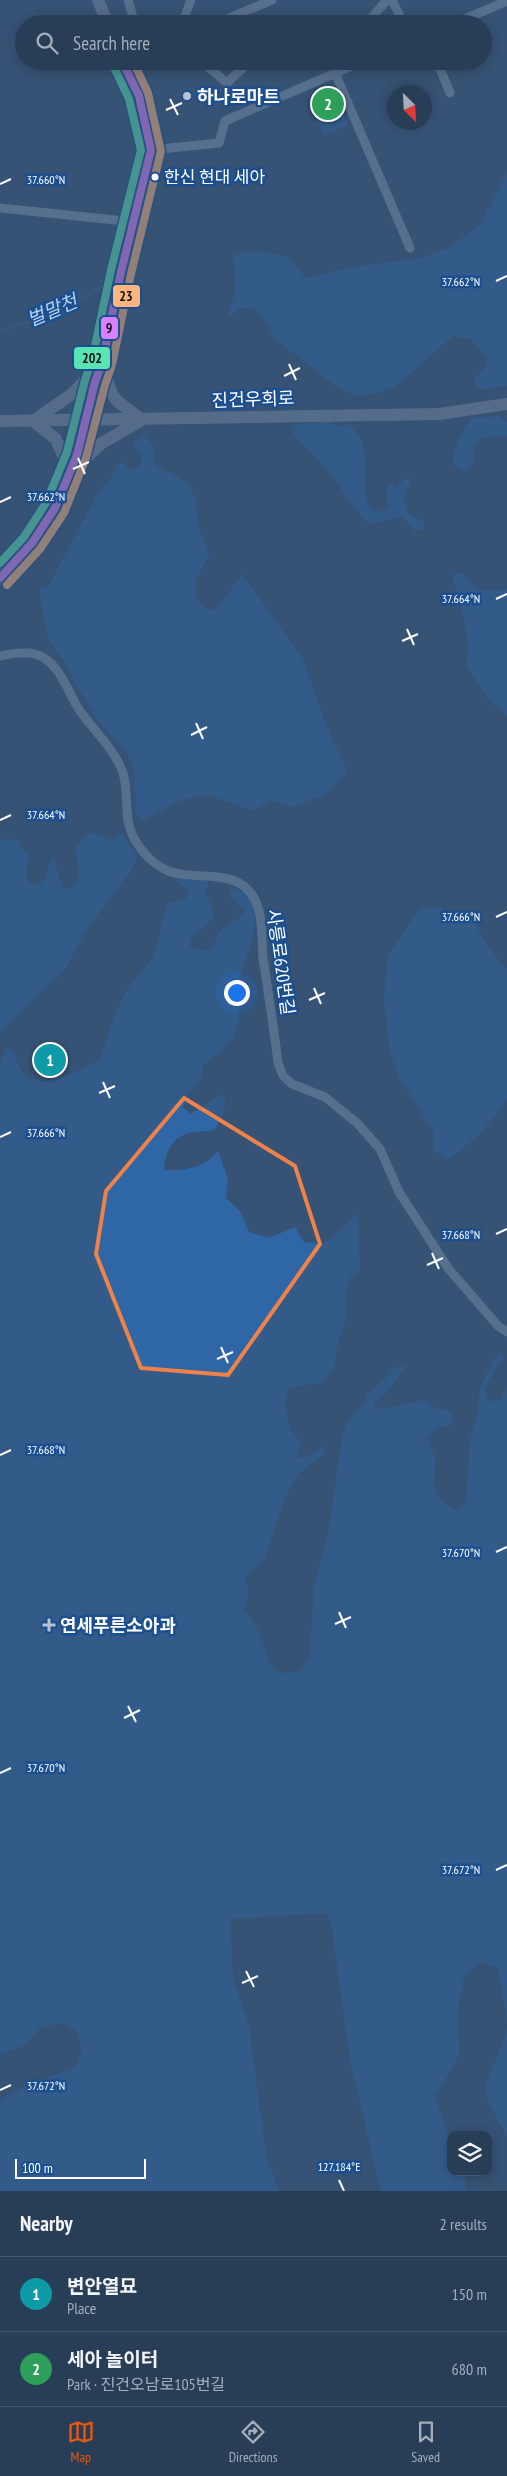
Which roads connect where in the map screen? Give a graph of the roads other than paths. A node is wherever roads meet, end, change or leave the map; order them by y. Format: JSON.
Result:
{"nodes":[{"id":1,"x":98,"y":0,"type":"edge"},
{"id":2,"x":128,"y":0,"type":"edge"},
{"id":3,"x":191,"y":0,"type":"edge"},
{"id":4,"x":272,"y":0,"type":"edge"},
{"id":5,"x":387,"y":0,"type":"edge"},
{"id":6,"x":392,"y":0,"type":"edge"},
{"id":7,"x":507,"y":1,"type":"edge"},
{"id":8,"x":104,"y":15,"type":"edge"},
{"id":9,"x":133,"y":15,"type":"edge"},
{"id":10,"x":185,"y":15,"type":"edge"},
{"id":11,"x":236,"y":15,"type":"edge"},
{"id":12,"x":374,"y":15,"type":"edge"},
{"id":13,"x":400,"y":15,"type":"edge"},
{"id":14,"x":474,"y":15,"type":"edge"},
{"id":15,"x":126,"y":70,"type":"edge"},
{"id":16,"x":139,"y":70,"type":"edge"},
{"id":17,"x":212,"y":70,"type":"edge"},
{"id":18,"x":241,"y":70,"type":"edge"},
{"id":19,"x":342,"y":70,"type":"edge"},
{"id":20,"x":441,"y":70,"type":"edge"},
{"id":21,"x":335,"y":73,"type":"junction"},
{"id":22,"x":450,"y":93,"type":"dead end"},
{"id":23,"x":139,"y":96,"type":"junction"},
{"id":24,"x":151,"y":150,"type":"junction"},
{"id":25,"x":0,"y":208,"type":"edge"},
{"id":26,"x":134,"y":222,"type":"junction"},
{"id":27,"x":410,"y":248,"type":"dead end"},
{"id":28,"x":102,"y":363,"type":"junction"},
{"id":29,"x":507,"y":404,"type":"edge"},
{"id":30,"x":33,"y":420,"type":"junction"},
{"id":31,"x":87,"y":420,"type":"junction"},
{"id":32,"x":142,"y":420,"type":"junction"},
{"id":33,"x":0,"y":421,"type":"edge"},
{"id":34,"x":70,"y":472,"type":"junction"},
{"id":35,"x":0,"y":578,"type":"edge"},
{"id":36,"x":0,"y":656,"type":"edge"},
{"id":37,"x":507,"y":1332,"type":"edge"}],
"edges":[{"from":1,"to":8,"type":"street"},
{"from":2,"to":9,"type":"street"},
{"from":3,"to":10,"type":"street"},
{"from":4,"to":11,"type":"street"},
{"from":5,"to":12,"type":"street"},
{"from":6,"to":13,"type":"street"},
{"from":7,"to":14,"type":"street"},
{"from":15,"to":23,"type":"street"},
{"from":16,"to":23,"type":"street"},
{"from":17,"to":18,"type":"street"},
{"from":19,"to":21,"type":"street"},
{"from":20,"to":22,"type":"street"},
{"from":21,"to":24,"type":"street"},
{"from":21,"to":27,"type":"street"},
{"from":23,"to":24,"type":"street"},
{"from":24,"to":26,"type":"street"},
{"from":25,"to":26,"type":"street"},
{"from":26,"to":28,"type":"street"},
{"from":28,"to":30,"type":"street"},
{"from":28,"to":31,"type":"street"},
{"from":28,"to":32,"type":"street"},
{"from":29,"to":32,"type":"street","name":"진건우회로"},
{"from":30,"to":31,"type":"street","name":"진건우회로"},
{"from":30,"to":33,"type":"street","name":"진건우회로"},
{"from":30,"to":34,"type":"street"},
{"from":31,"to":32,"type":"street","name":"진건우회로"},
{"from":31,"to":34,"type":"street"},
{"from":32,"to":34,"type":"street"},
{"from":34,"to":35,"type":"street"},
{"from":36,"to":37,"type":"street","name":"사릉로620번길"}]}
